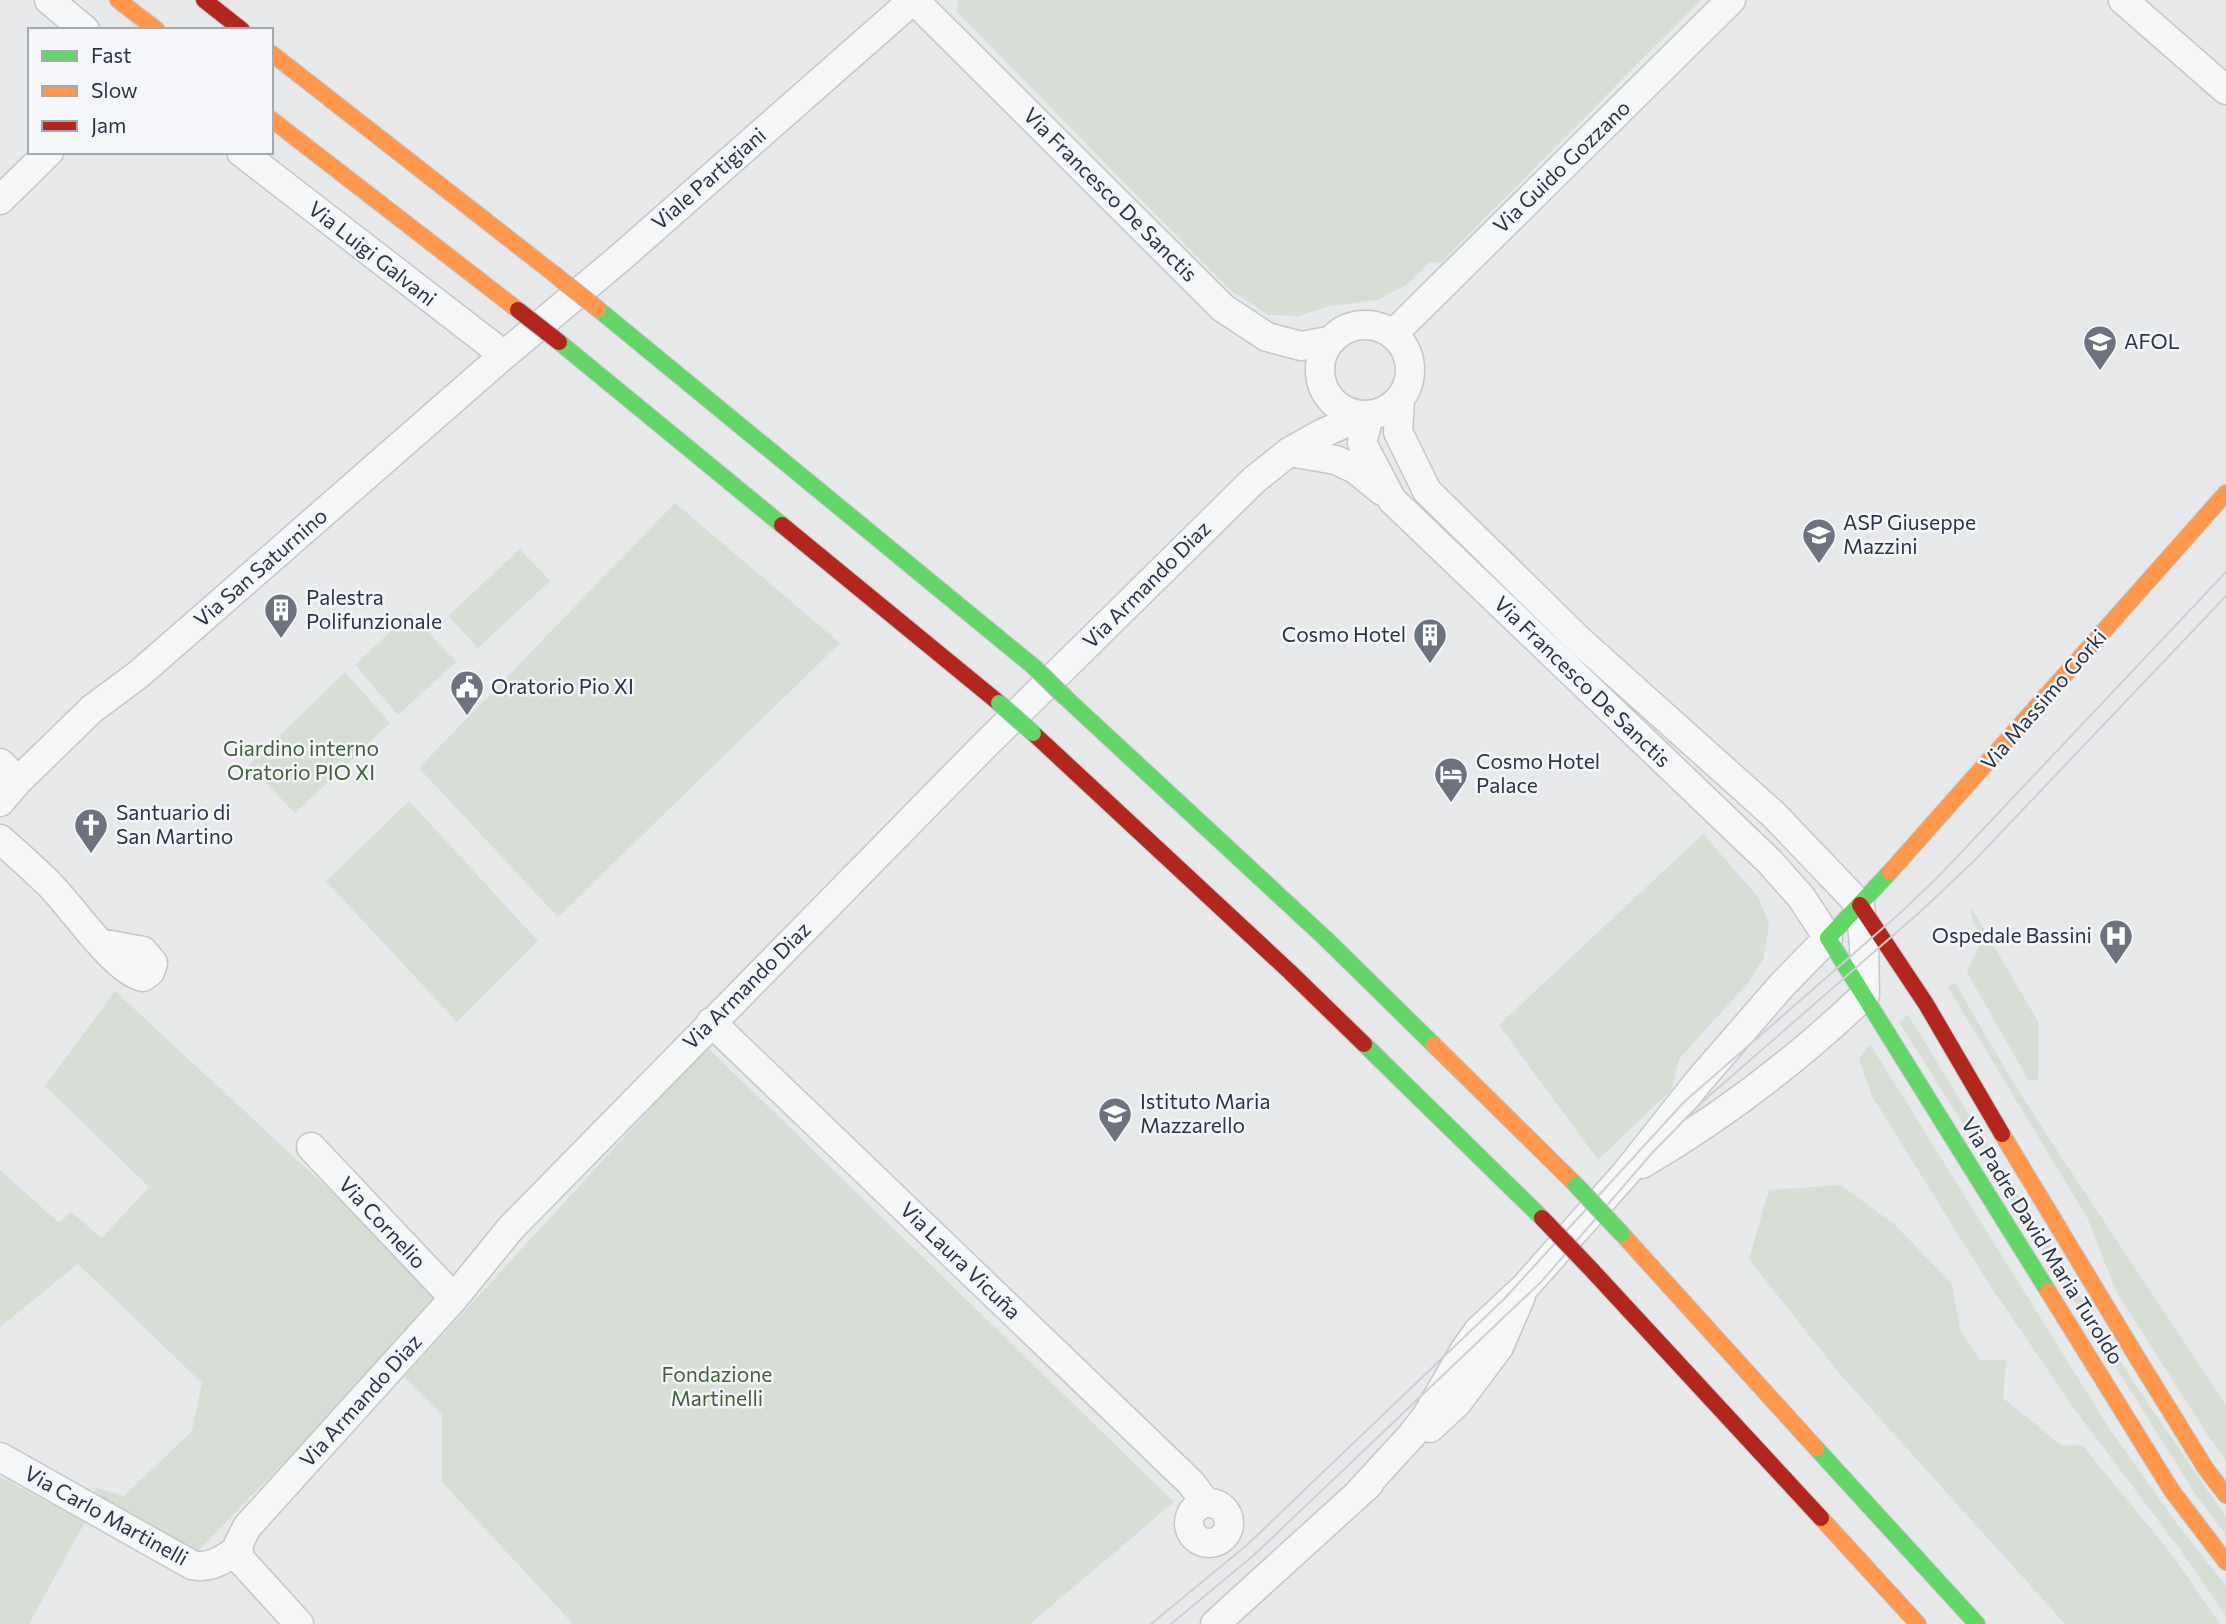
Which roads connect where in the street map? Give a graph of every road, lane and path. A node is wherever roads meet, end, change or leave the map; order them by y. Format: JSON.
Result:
{"nodes":[{"id":1,"x":49,"y":0,"type":"edge"},
{"id":2,"x":118,"y":0,"type":"edge"},
{"id":3,"x":204,"y":0,"type":"edge"},
{"id":4,"x":914,"y":0,"type":"edge"},
{"id":5,"x":1731,"y":0,"type":"edge"},
{"id":6,"x":2123,"y":0,"type":"edge"},
{"id":7,"x":83,"y":28,"type":"edge"},
{"id":8,"x":154,"y":28,"type":"edge"},
{"id":9,"x":239,"y":28,"type":"edge"},
{"id":10,"x":273,"y":54,"type":"edge"},
{"id":11,"x":2226,"y":90,"type":"edge"},
{"id":12,"x":273,"y":121,"type":"edge"},
{"id":13,"x":47,"y":154,"type":"edge"},
{"id":14,"x":244,"y":154,"type":"edge"},
{"id":15,"x":0,"y":200,"type":"edge"},
{"id":16,"x":1393,"y":334,"type":"junction"},
{"id":17,"x":1329,"y":341,"type":"junction"},
{"id":18,"x":504,"y":355,"type":"junction"},
{"id":19,"x":1400,"y":400,"type":"junction"},
{"id":20,"x":1366,"y":416,"type":"junction"},
{"id":21,"x":1289,"y":452,"type":"junction"},
{"id":22,"x":2226,"y":493,"type":"edge"},
{"id":23,"x":1392,"y":499,"type":"junction"},
{"id":24,"x":9,"y":772,"type":"edge"},
{"id":25,"x":0,"y":802,"type":"edge"},
{"id":26,"x":0,"y":839,"type":"edge"},
{"id":27,"x":1860,"y":905,"type":"junction"},
{"id":28,"x":1828,"y":938,"type":"junction"},
{"id":29,"x":100,"y":943,"type":"dead end"},
{"id":30,"x":1865,"y":995,"type":"junction"},
{"id":31,"x":711,"y":1022,"type":"junction"},
{"id":32,"x":311,"y":1147,"type":"dead end"},
{"id":33,"x":1626,"y":1173,"type":"junction"},
{"id":34,"x":454,"y":1298,"type":"junction"},
{"id":35,"x":0,"y":1457,"type":"edge"},
{"id":36,"x":2226,"y":1494,"type":"edge"},
{"id":37,"x":1206,"y":1503,"type":"dead end"},
{"id":38,"x":238,"y":1549,"type":"junction"},
{"id":39,"x":2226,"y":1562,"type":"edge"},
{"id":40,"x":299,"y":1624,"type":"edge"},
{"id":41,"x":1215,"y":1624,"type":"edge"},
{"id":42,"x":1919,"y":1624,"type":"edge"},
{"id":43,"x":1977,"y":1624,"type":"edge"}],
"edges":[{"from":1,"to":7,"type":"street"},
{"from":2,"to":8,"type":"main road"},
{"from":3,"to":9,"type":"main road"},
{"from":4,"to":17,"type":"street","name":"Via Francesco De Sanctis"},
{"from":4,"to":18,"type":"street","name":"Viale Partigiani"},
{"from":5,"to":16,"type":"street","name":"Via Guido Gozzano"},
{"from":6,"to":11,"type":"street"},
{"from":10,"to":43,"type":"main road","bridge":true},
{"from":12,"to":42,"type":"main road","bridge":true},
{"from":13,"to":15,"type":"street"},
{"from":14,"to":18,"type":"street","name":"Via Luigi Galvani"},
{"from":16,"to":17,"type":"street"},
{"from":16,"to":19,"type":"street"},
{"from":17,"to":20,"type":"street"},
{"from":18,"to":24,"type":"street","name":"Via San Saturnino"},
{"from":19,"to":20,"type":"street"},
{"from":19,"to":27,"type":"street","name":"Via Francesco De Sanctis"},
{"from":20,"to":21,"type":"street","name":"Via Armando Diaz"},
{"from":20,"to":23,"type":"street","name":"Via Francesco De Sanctis"},
{"from":21,"to":23,"type":"street"},
{"from":21,"to":31,"type":"street","name":"Via Armando Diaz"},
{"from":22,"to":27,"type":"main road","name":"Via Massimo Gorki"},
{"from":23,"to":28,"type":"street","name":"Via Francesco De Sanctis"},
{"from":24,"to":25,"type":"street","name":"Via San Saturnino"},
{"from":26,"to":29,"type":"street"},
{"from":27,"to":28,"type":"main road","name":"Via Massimo Gorki"},
{"from":27,"to":30,"type":"street"},
{"from":27,"to":36,"type":"main road","name":"Via Padre David Maria Turoldo"},
{"from":28,"to":30,"type":"main road","name":"Via Padre David Maria Turoldo"},
{"from":28,"to":33,"type":"street","name":"Via Massimo Gorki"},
{"from":30,"to":33,"type":"street","name":"Via Massimo Gorki"},
{"from":30,"to":39,"type":"main road","name":"Via Padre David Maria Turoldo"},
{"from":31,"to":34,"type":"street","name":"Via Armando Diaz"},
{"from":31,"to":37,"type":"street","name":"Via Laura Vicuña"},
{"from":32,"to":34,"type":"street","name":"Via Cornelio"},
{"from":33,"to":41,"type":"street","name":"Via Massimo Gorki"},
{"from":34,"to":38,"type":"street","name":"Via Armando Diaz"},
{"from":35,"to":38,"type":"street","name":"Via Carlo Martinelli"},
{"from":38,"to":40,"type":"street"}]}
